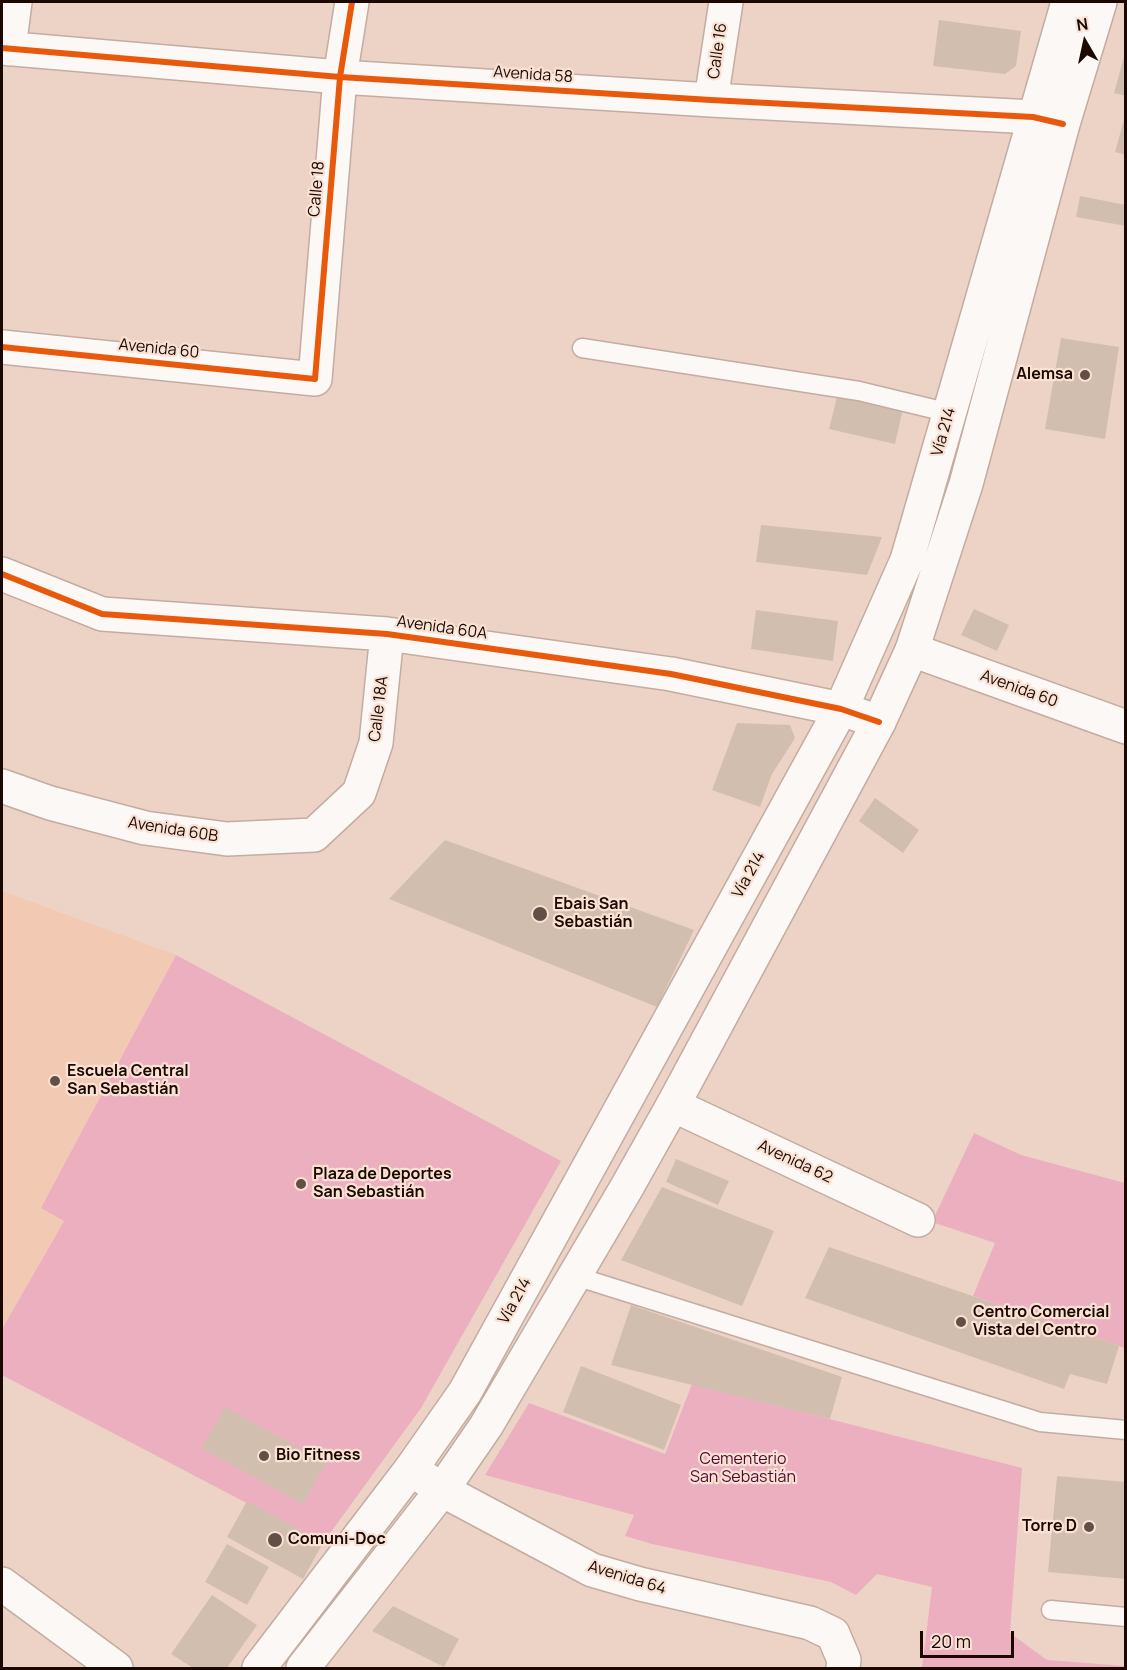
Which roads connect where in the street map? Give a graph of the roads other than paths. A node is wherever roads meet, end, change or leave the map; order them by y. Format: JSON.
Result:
{"nodes":[{"id":1,"x":15,"y":2,"type":"edge"},
{"id":2,"x":352,"y":2,"type":"edge"},
{"id":3,"x":726,"y":2,"type":"edge"},
{"id":4,"x":1068,"y":2,"type":"edge"},
{"id":5,"x":1100,"y":2,"type":"edge"},
{"id":6,"x":5,"y":48,"type":"edge"},
{"id":7,"x":340,"y":77,"type":"junction"},
{"id":8,"x":711,"y":100,"type":"junction"},
{"id":9,"x":1048,"y":120,"type":"junction"},
{"id":10,"x":2,"y":346,"type":"edge"},
{"id":11,"x":582,"y":348,"type":"dead end"},
{"id":12,"x":315,"y":379,"type":"joint"},
{"id":13,"x":950,"y":413,"type":"junction"},
{"id":14,"x":2,"y":574,"type":"edge"},
{"id":15,"x":387,"y":634,"type":"junction"},
{"id":16,"x":912,"y":650,"type":"junction"},
{"id":17,"x":841,"y":709,"type":"junction"},
{"id":18,"x":879,"y":722,"type":"junction"},
{"id":19,"x":1125,"y":727,"type":"edge"},
{"id":20,"x":2,"y":786,"type":"edge"},
{"id":21,"x":314,"y":835,"type":"joint"},
{"id":22,"x":673,"y":1105,"type":"junction"},
{"id":23,"x":918,"y":1220,"type":"dead end"},
{"id":24,"x":574,"y":1276,"type":"junction"},
{"id":25,"x":1125,"y":1430,"type":"edge"},
{"id":26,"x":411,"y":1469,"type":"junction"},
{"id":27,"x":442,"y":1490,"type":"junction"},
{"id":28,"x":2,"y":1584,"type":"edge"},
{"id":29,"x":1052,"y":1610,"type":"dead end"},
{"id":30,"x":1125,"y":1617,"type":"edge"},
{"id":31,"x":843,"y":1664,"type":"edge"},
{"id":32,"x":116,"y":1668,"type":"edge"},
{"id":33,"x":259,"y":1668,"type":"edge"},
{"id":34,"x":303,"y":1668,"type":"edge"}],
"edges":[{"from":1,"to":6,"type":"street"},
{"from":2,"to":7,"type":"street","name":"Calle 18"},
{"from":3,"to":8,"type":"street","name":"Calle 16"},
{"from":4,"to":9,"type":"street","name":"Vía 214"},
{"from":5,"to":9,"type":"street","name":"Vía 214"},
{"from":6,"to":7,"type":"street","name":"Avenida 58"},
{"from":7,"to":8,"type":"street","name":"Avenida 58"},
{"from":7,"to":12,"type":"street","name":"Calle 18"},
{"from":8,"to":9,"type":"street","name":"Avenida 58"},
{"from":9,"to":13,"type":"street","name":"Vía 214"},
{"from":9,"to":16,"type":"street","name":"Vía 214"},
{"from":10,"to":12,"type":"street","name":"Avenida 60"},
{"from":11,"to":13,"type":"lane"},
{"from":13,"to":17,"type":"street","name":"Vía 214"},
{"from":14,"to":15,"type":"street","name":"Avenida 60A"},
{"from":15,"to":17,"type":"street","name":"Avenida 60A"},
{"from":15,"to":21,"type":"street","name":"Calle 18A"},
{"from":16,"to":18,"type":"street","name":"Vía 214"},
{"from":16,"to":19,"type":"street","name":"Avenida 60"},
{"from":17,"to":18,"type":"street","name":"Avenida 60A"},
{"from":17,"to":26,"type":"street","name":"Vía 214"},
{"from":18,"to":22,"type":"street","name":"Vía 214"},
{"from":20,"to":21,"type":"street","name":"Avenida 60B"},
{"from":22,"to":23,"type":"street","name":"Avenida 62"},
{"from":22,"to":24,"type":"street","name":"Vía 214"},
{"from":24,"to":25,"type":"lane"},
{"from":24,"to":27,"type":"street","name":"Vía 214"},
{"from":26,"to":27,"type":"street","name":"Avenida 64"},
{"from":26,"to":33,"type":"street","name":"Vía 214"},
{"from":27,"to":31,"type":"street","name":"Avenida 64"},
{"from":27,"to":34,"type":"street","name":"Vía 214"},
{"from":28,"to":32,"type":"street"},
{"from":29,"to":30,"type":"lane"}]}
